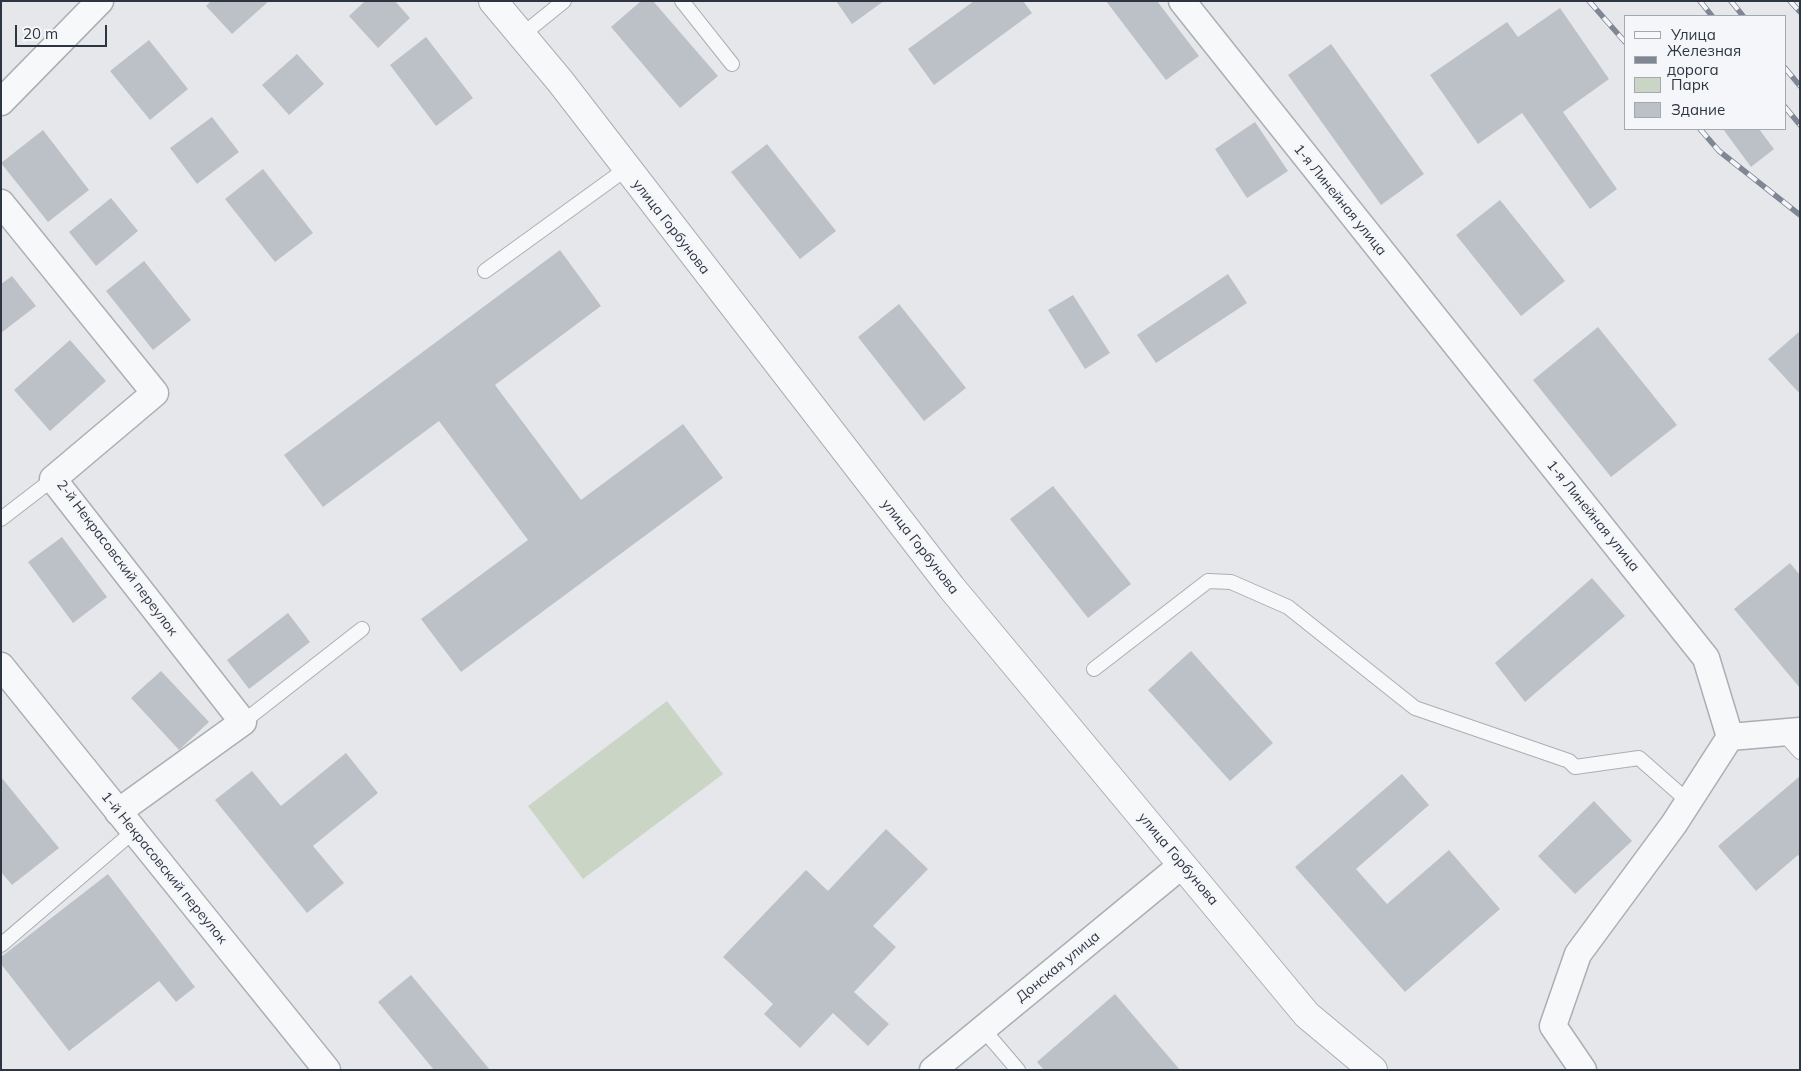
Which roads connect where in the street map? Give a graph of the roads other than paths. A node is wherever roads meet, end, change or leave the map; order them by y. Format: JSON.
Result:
{"nodes":[{"id":1,"x":100,"y":1,"type":"edge"},
{"id":2,"x":493,"y":1,"type":"edge"},
{"id":3,"x":564,"y":1,"type":"edge"},
{"id":4,"x":682,"y":1,"type":"edge"},
{"id":5,"x":1182,"y":1,"type":"edge"},
{"id":6,"x":522,"y":35,"type":"junction"},
{"id":7,"x":732,"y":64,"type":"dead end"},
{"id":8,"x":1,"y":102,"type":"edge"},
{"id":9,"x":626,"y":169,"type":"junction"},
{"id":10,"x":1,"y":203,"type":"edge"},
{"id":11,"x":485,"y":271,"type":"dead end"},
{"id":12,"x":54,"y":480,"type":"junction"},
{"id":13,"x":1,"y":519,"type":"edge"},
{"id":14,"x":362,"y":629,"type":"dead end"},
{"id":15,"x":1,"y":666,"type":"edge"},
{"id":16,"x":1094,"y":669,"type":"dead end"},
{"id":17,"x":243,"y":722,"type":"junction"},
{"id":18,"x":1791,"y":731,"type":"edge"},
{"id":19,"x":1730,"y":737,"type":"junction"},
{"id":20,"x":1800,"y":752,"type":"edge"},
{"id":21,"x":1689,"y":802,"type":"junction"},
{"id":22,"x":126,"y":821,"type":"junction"},
{"id":23,"x":1182,"y":865,"type":"junction"},
{"id":24,"x":1,"y":945,"type":"edge"},
{"id":25,"x":983,"y":1029,"type":"junction"},
{"id":26,"x":327,"y":1070,"type":"edge"},
{"id":27,"x":933,"y":1070,"type":"edge"},
{"id":28,"x":1018,"y":1070,"type":"edge"},
{"id":29,"x":1373,"y":1070,"type":"edge"},
{"id":30,"x":1583,"y":1070,"type":"edge"}],
"edges":[{"from":1,"to":8,"type":"street"},
{"from":2,"to":6,"type":"street","name":"улица Горбунова"},
{"from":3,"to":6,"type":"lane"},
{"from":4,"to":7,"type":"lane"},
{"from":5,"to":19,"type":"street","name":"1-я Линейная улица"},
{"from":6,"to":9,"type":"street","name":"улица Горбунова"},
{"from":9,"to":11,"type":"lane"},
{"from":9,"to":23,"type":"street","name":"улица Горбунова"},
{"from":10,"to":12,"type":"street","name":"2-й Некрасовский переулок"},
{"from":12,"to":13,"type":"lane"},
{"from":12,"to":17,"type":"street","name":"2-й Некрасовский переулок"},
{"from":14,"to":17,"type":"lane"},
{"from":15,"to":22,"type":"street","name":"1-й Некрасовский переулок"},
{"from":16,"to":21,"type":"lane"},
{"from":17,"to":22,"type":"street"},
{"from":18,"to":19,"type":"street"},
{"from":18,"to":20,"type":"lane"},
{"from":19,"to":21,"type":"street"},
{"from":21,"to":30,"type":"street"},
{"from":22,"to":24,"type":"lane"},
{"from":22,"to":26,"type":"street","name":"1-й Некрасовский переулок"},
{"from":23,"to":25,"type":"street","name":"Донская улица"},
{"from":23,"to":29,"type":"street","name":"улица Горбунова"},
{"from":25,"to":27,"type":"street","name":"Донская улица"},
{"from":25,"to":28,"type":"lane"}]}
